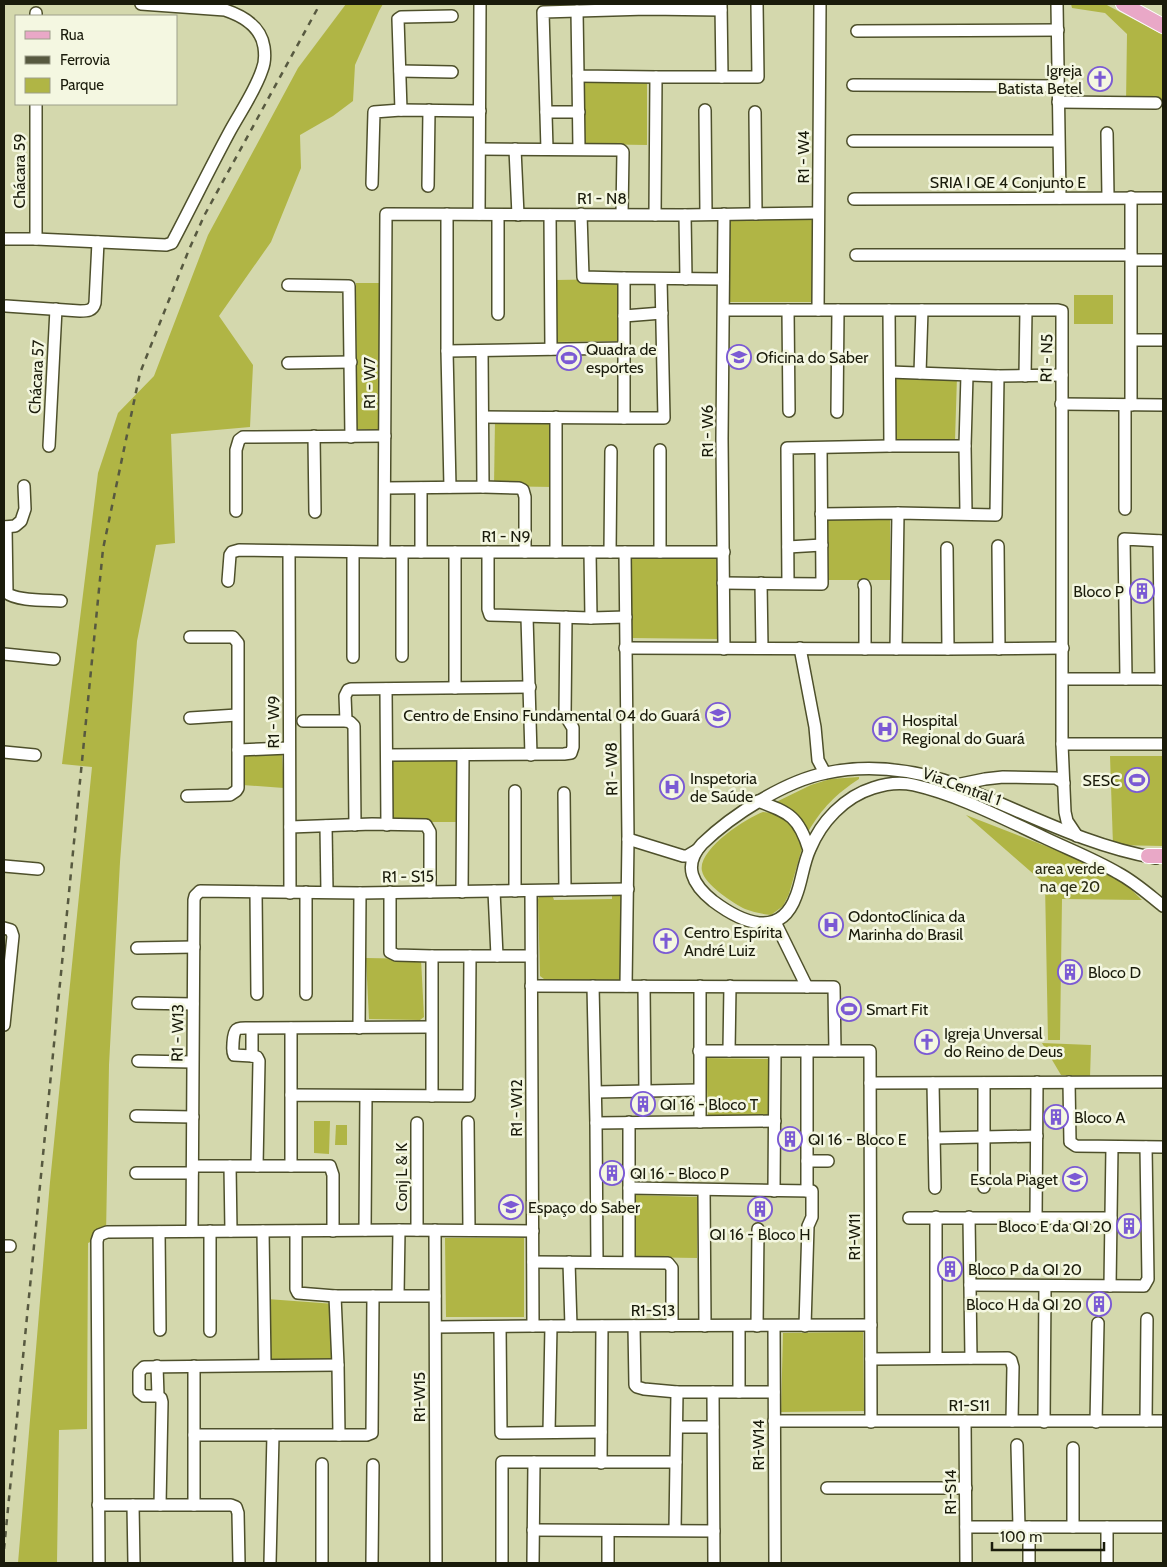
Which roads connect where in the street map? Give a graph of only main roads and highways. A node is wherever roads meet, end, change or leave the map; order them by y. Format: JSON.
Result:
{"nodes":[{"id":1,"x":1123,"y":4,"type":"edge"},
{"id":2,"x":1163,"y":26,"type":"edge"},
{"id":3,"x":1148,"y":856,"type":"road end"},
{"id":4,"x":1163,"y":858,"type":"edge"}],
"edges":[{"from":1,"to":2,"type":"main road"},
{"from":3,"to":4,"type":"main road"}]}
